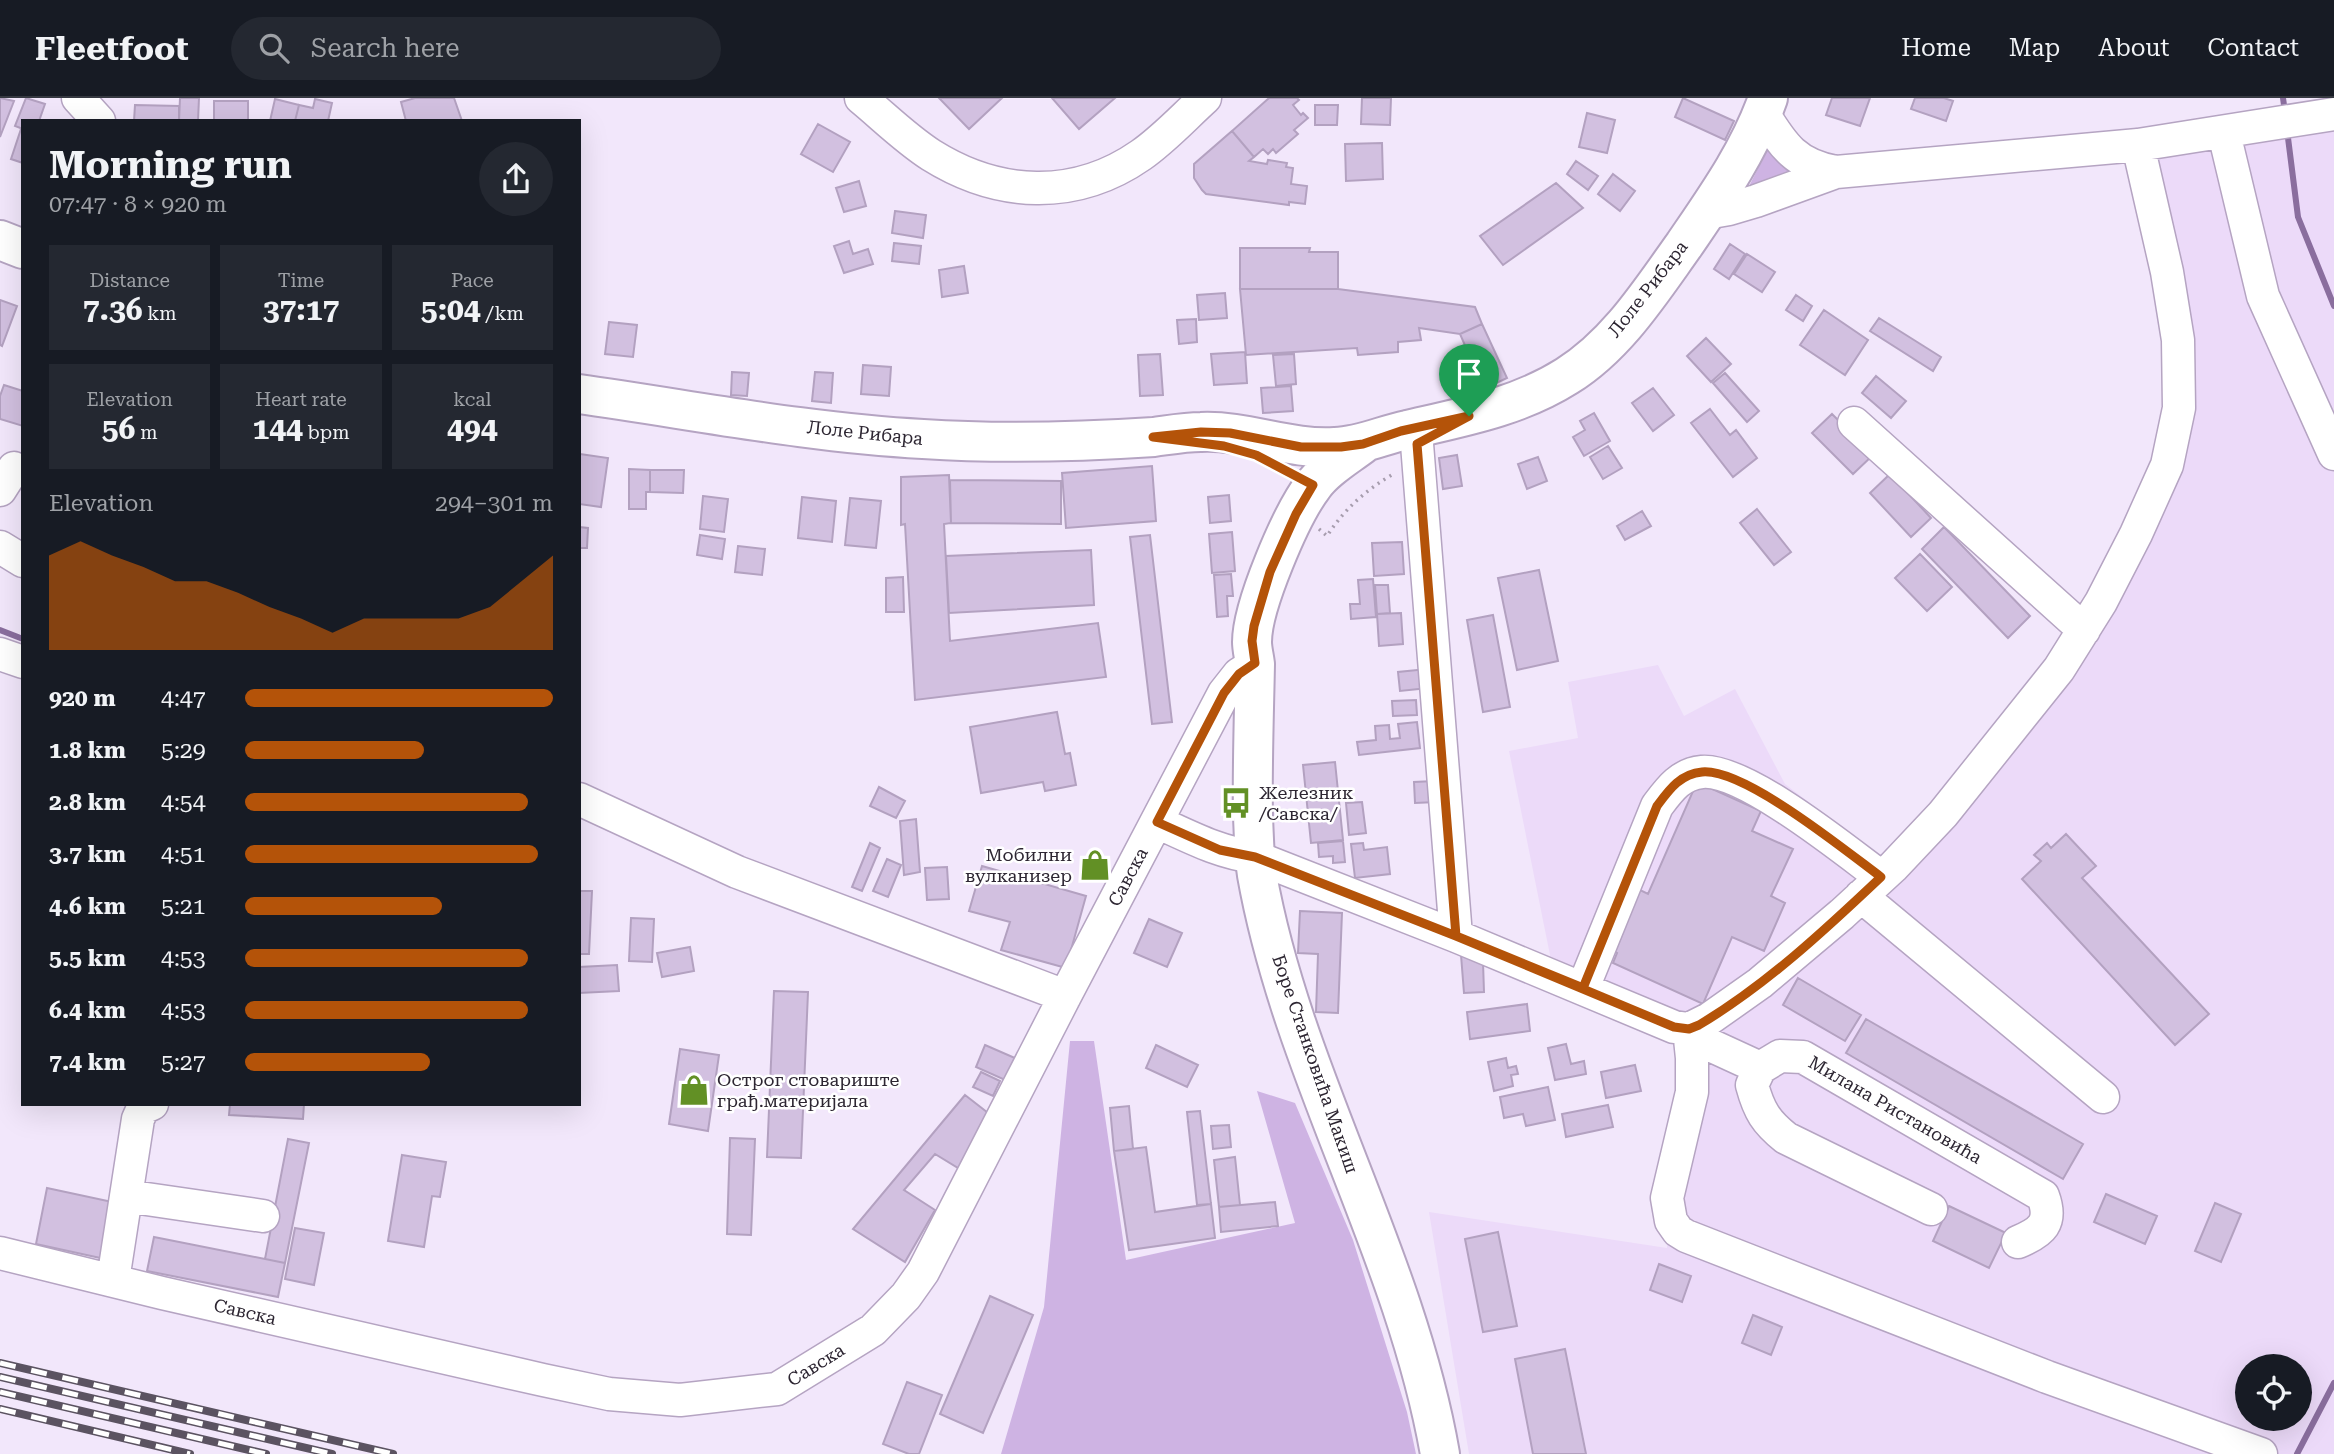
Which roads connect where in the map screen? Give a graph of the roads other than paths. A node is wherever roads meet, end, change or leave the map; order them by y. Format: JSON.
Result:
{"nodes":[{"id":1,"x":78,"y":98,"type":"edge"},
{"id":2,"x":861,"y":98,"type":"edge"},
{"id":3,"x":1205,"y":98,"type":"edge"},
{"id":4,"x":1766,"y":106,"type":"edge"},
{"id":5,"x":2329,"y":114,"type":"edge"},
{"id":6,"x":97,"y":119,"type":"edge"},
{"id":7,"x":2224,"y":132,"type":"junction"},
{"id":8,"x":2138,"y":145,"type":"junction"},
{"id":9,"x":1836,"y":172,"type":"junction"},
{"id":10,"x":1706,"y":213,"type":"junction"},
{"id":11,"x":0,"y":240,"type":"edge"},
{"id":12,"x":21,"y":248,"type":"edge"},
{"id":13,"x":581,"y":394,"type":"edge"},
{"id":14,"x":1469,"y":416,"type":"junction"},
{"id":15,"x":1854,"y":423,"type":"dead end"},
{"id":16,"x":1417,"y":444,"type":"junction"},
{"id":17,"x":2334,"y":454,"type":"edge"},
{"id":18,"x":1334,"y":465,"type":"junction"},
{"id":19,"x":0,"y":547,"type":"edge"},
{"id":20,"x":21,"y":560,"type":"edge"},
{"id":21,"x":2084,"y":630,"type":"junction"},
{"id":22,"x":0,"y":654,"type":"edge"},
{"id":23,"x":21,"y":661,"type":"edge"},
{"id":24,"x":1255,"y":663,"type":"junction"},
{"id":25,"x":581,"y":800,"type":"edge"},
{"id":26,"x":1162,"y":812,"type":"junction"},
{"id":27,"x":1255,"y":857,"type":"junction"},
{"id":28,"x":1871,"y":887,"type":"junction"},
{"id":29,"x":1456,"y":936,"type":"junction"},
{"id":30,"x":1583,"y":988,"type":"junction"},
{"id":31,"x":1065,"y":996,"type":"junction"},
{"id":32,"x":1689,"y":1029,"type":"junction"},
{"id":33,"x":1760,"y":1068,"type":"junction"},
{"id":34,"x":2104,"y":1097,"type":"dead end"},
{"id":35,"x":148,"y":1106,"type":"edge"},
{"id":36,"x":126,"y":1196,"type":"junction"},
{"id":37,"x":1931,"y":1209,"type":"dead end"},
{"id":38,"x":263,"y":1216,"type":"dead end"},
{"id":39,"x":2018,"y":1242,"type":"dead end"},
{"id":40,"x":0,"y":1253,"type":"edge"},
{"id":41,"x":113,"y":1280,"type":"junction"},
{"id":42,"x":1440,"y":1454,"type":"edge"},
{"id":43,"x":2261,"y":1454,"type":"edge"}],
"edges":[{"from":1,"to":6,"type":"street"},
{"from":2,"to":3,"type":"street"},
{"from":4,"to":9,"type":"street"},
{"from":4,"to":10,"type":"main road","name":"Лоле Рибара"},
{"from":5,"to":7,"type":"street"},
{"from":7,"to":8,"type":"street"},
{"from":7,"to":17,"type":"street"},
{"from":8,"to":9,"type":"street"},
{"from":8,"to":21,"type":"street"},
{"from":9,"to":10,"type":"street"},
{"from":10,"to":14,"type":"main road","name":"Лоле Рибара"},
{"from":11,"to":12,"type":"main road"},
{"from":13,"to":18,"type":"main road","name":"Лоле Рибара"},
{"from":14,"to":16,"type":"main road","name":"Лоле Рибара"},
{"from":14,"to":18,"type":"main road","name":"Лоле Рибара"},
{"from":15,"to":21,"type":"street"},
{"from":16,"to":18,"type":"main road","name":"Лоле Рибара"},
{"from":16,"to":29,"type":"street"},
{"from":18,"to":24,"type":"main road","name":"Савска"},
{"from":19,"to":20,"type":"street"},
{"from":21,"to":28,"type":"street"},
{"from":22,"to":23,"type":"street"},
{"from":24,"to":26,"type":"street","name":"Савска"},
{"from":24,"to":27,"type":"main road","name":"Боре Станковића Макиш"},
{"from":25,"to":31,"type":"street"},
{"from":26,"to":27,"type":"street"},
{"from":26,"to":31,"type":"street","name":"Савска"},
{"from":27,"to":29,"type":"street"},
{"from":27,"to":42,"type":"main road","name":"Боре Станковића Макиш"},
{"from":28,"to":30,"type":"street"},
{"from":28,"to":32,"type":"street"},
{"from":28,"to":34,"type":"street"},
{"from":29,"to":30,"type":"street"},
{"from":30,"to":32,"type":"street"},
{"from":31,"to":41,"type":"street","name":"Савска"},
{"from":32,"to":33,"type":"street"},
{"from":32,"to":43,"type":"street"},
{"from":33,"to":37,"type":"street"},
{"from":33,"to":39,"type":"street","name":"Милана Ристановића"},
{"from":35,"to":36,"type":"street"},
{"from":36,"to":38,"type":"street"},
{"from":36,"to":41,"type":"street"},
{"from":40,"to":41,"type":"street","name":"Савска"}]}
